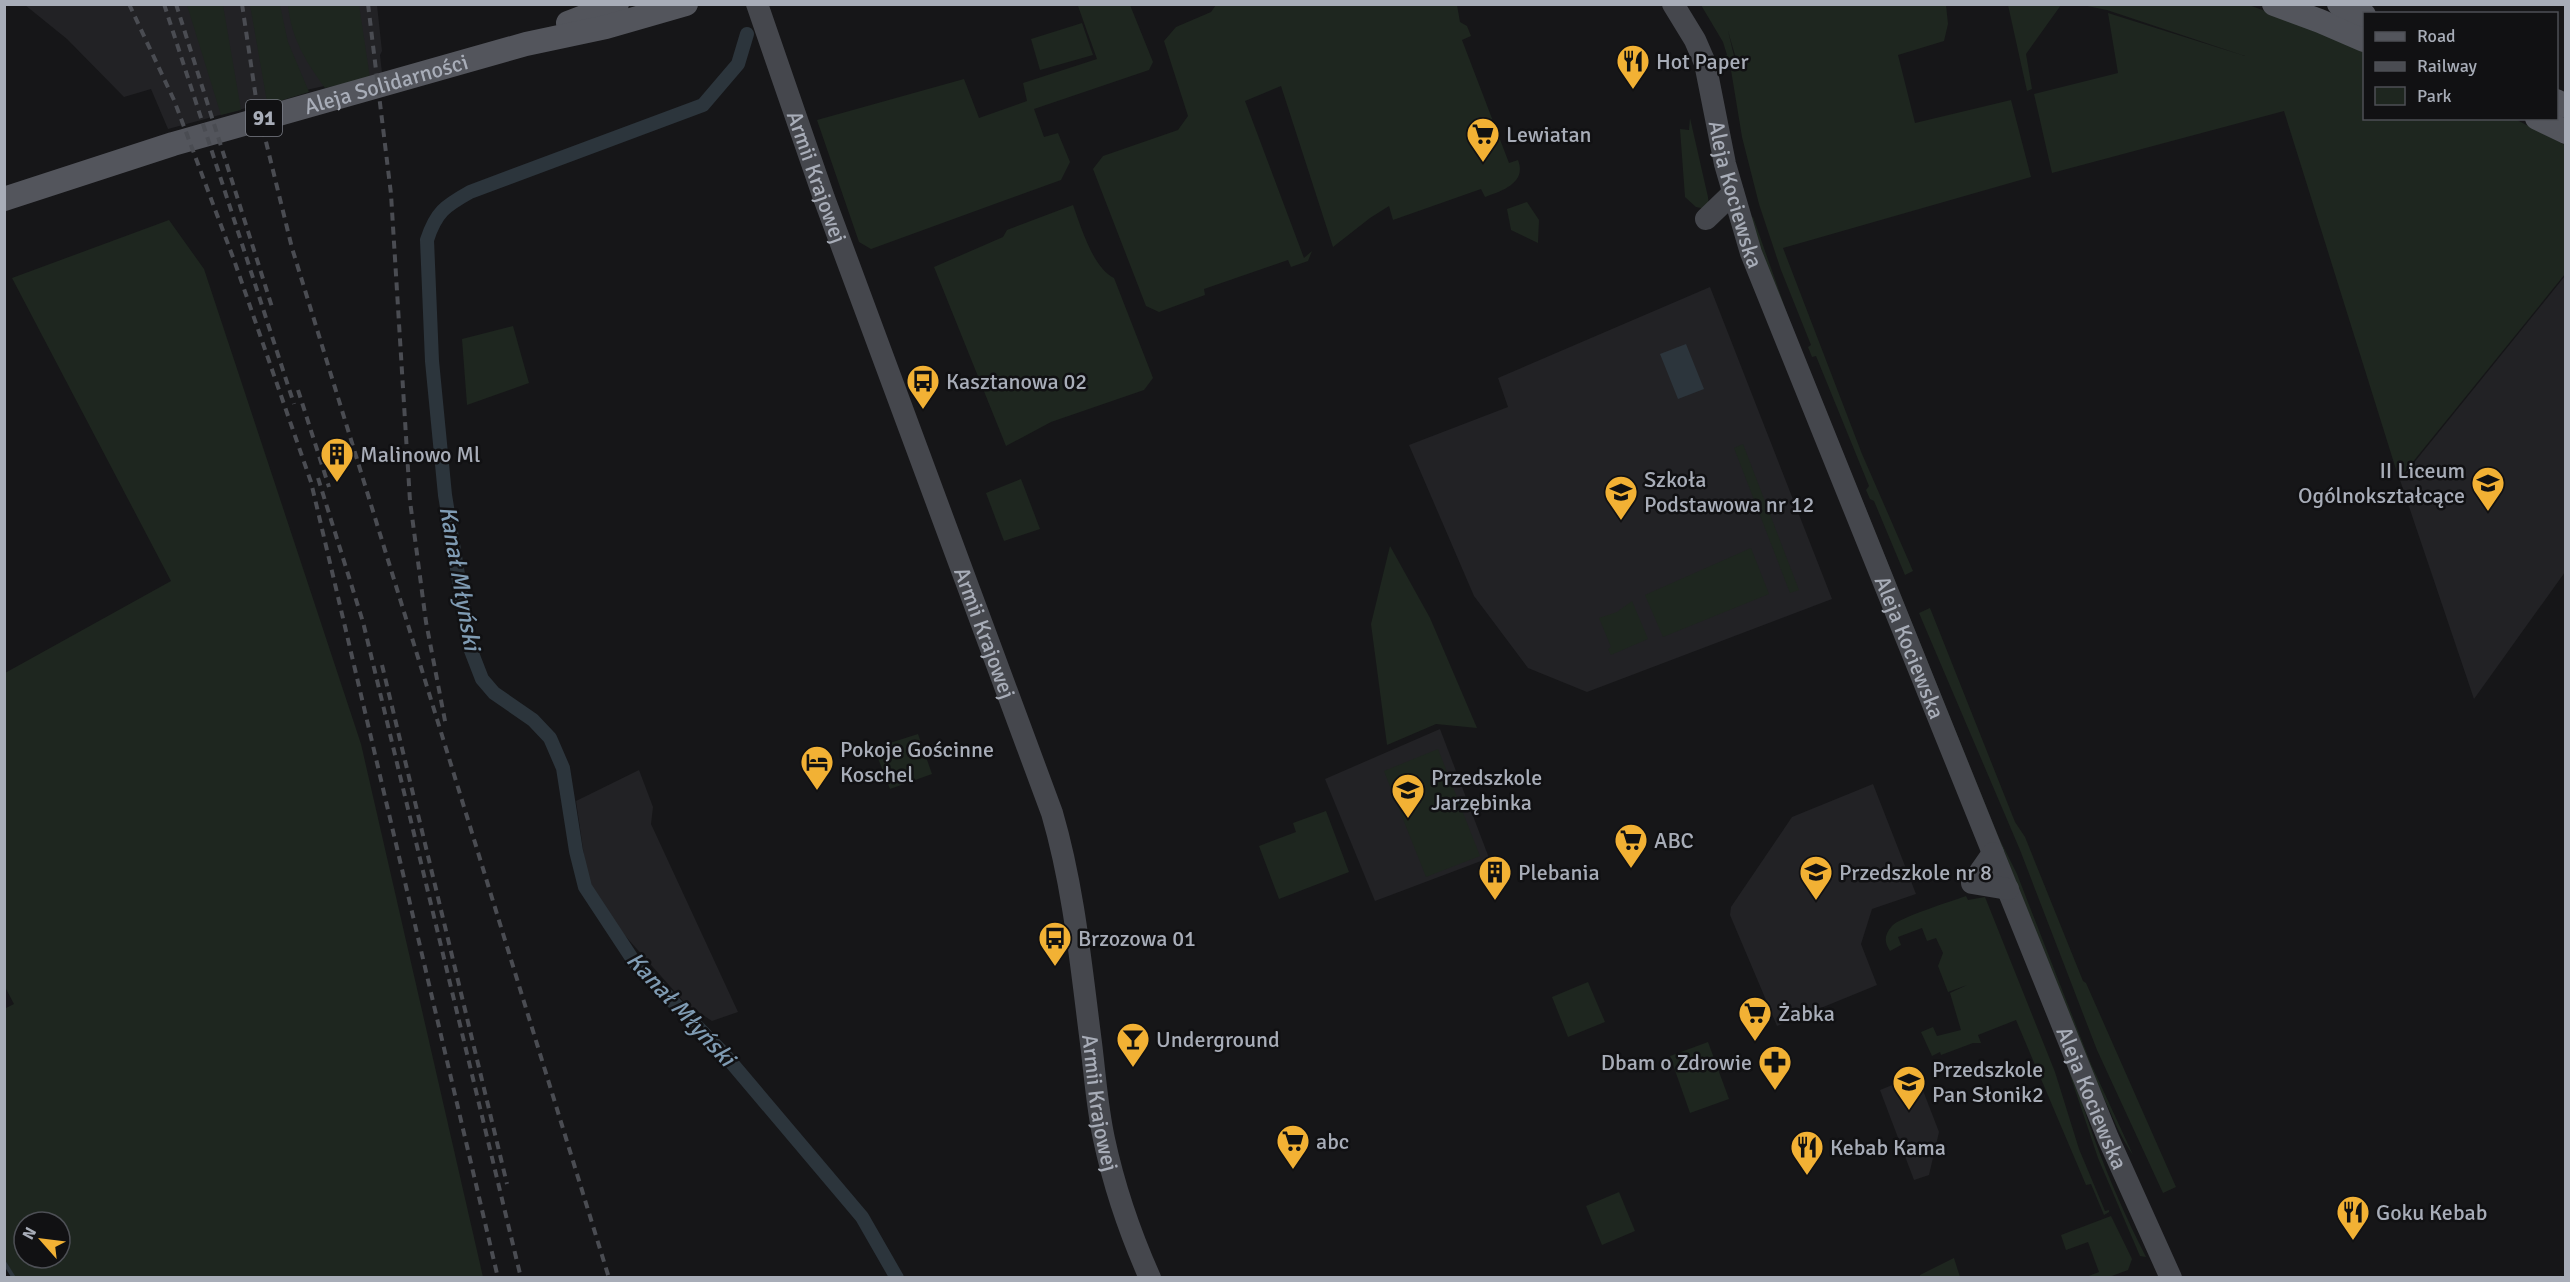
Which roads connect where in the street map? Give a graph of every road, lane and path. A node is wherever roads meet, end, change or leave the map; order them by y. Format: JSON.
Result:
{"nodes":[{"id":1,"x":617,"y":4,"type":"edge"},
{"id":2,"x":686,"y":4,"type":"edge"},
{"id":3,"x":757,"y":4,"type":"edge"},
{"id":4,"x":2274,"y":4,"type":"edge"},
{"id":5,"x":2339,"y":4,"type":"edge"},
{"id":6,"x":1669,"y":6,"type":"edge"},
{"id":7,"x":2363,"y":15,"type":"edge"},
{"id":8,"x":2363,"y":40,"type":"edge"},
{"id":9,"x":526,"y":44,"type":"junction"},
{"id":10,"x":2541,"y":120,"type":"edge"},
{"id":11,"x":2565,"y":132,"type":"edge"},
{"id":12,"x":1733,"y":193,"type":"junction"},
{"id":13,"x":4,"y":199,"type":"edge"},
{"id":14,"x":1706,"y":219,"type":"dead end"},
{"id":15,"x":1993,"y":853,"type":"junction"},
{"id":16,"x":2008,"y":889,"type":"junction"},
{"id":17,"x":1150,"y":1278,"type":"edge"},
{"id":18,"x":2171,"y":1278,"type":"edge"}],
"edges":[{"from":1,"to":9,"type":"main road","name":"Aleja Solidarności","number":"91"},
{"from":2,"to":9,"type":"main road","name":"Aleja Solidarności","number":"91"},
{"from":3,"to":17,"type":"street","name":"Armii Krajowej"},
{"from":4,"to":8,"type":"main road"},
{"from":5,"to":7,"type":"main road"},
{"from":6,"to":12,"type":"street","name":"Aleja Kociewska"},
{"from":9,"to":13,"type":"main road","name":"Aleja Solidarności","number":"91"},
{"from":10,"to":11,"type":"main road"},
{"from":12,"to":14,"type":"street"},
{"from":12,"to":15,"type":"street","name":"Aleja Kociewska"},
{"from":15,"to":16,"type":"street","name":"Aleja Kociewska"},
{"from":15,"to":16,"type":"street"},
{"from":16,"to":18,"type":"street","name":"Aleja Kociewska"}]}
